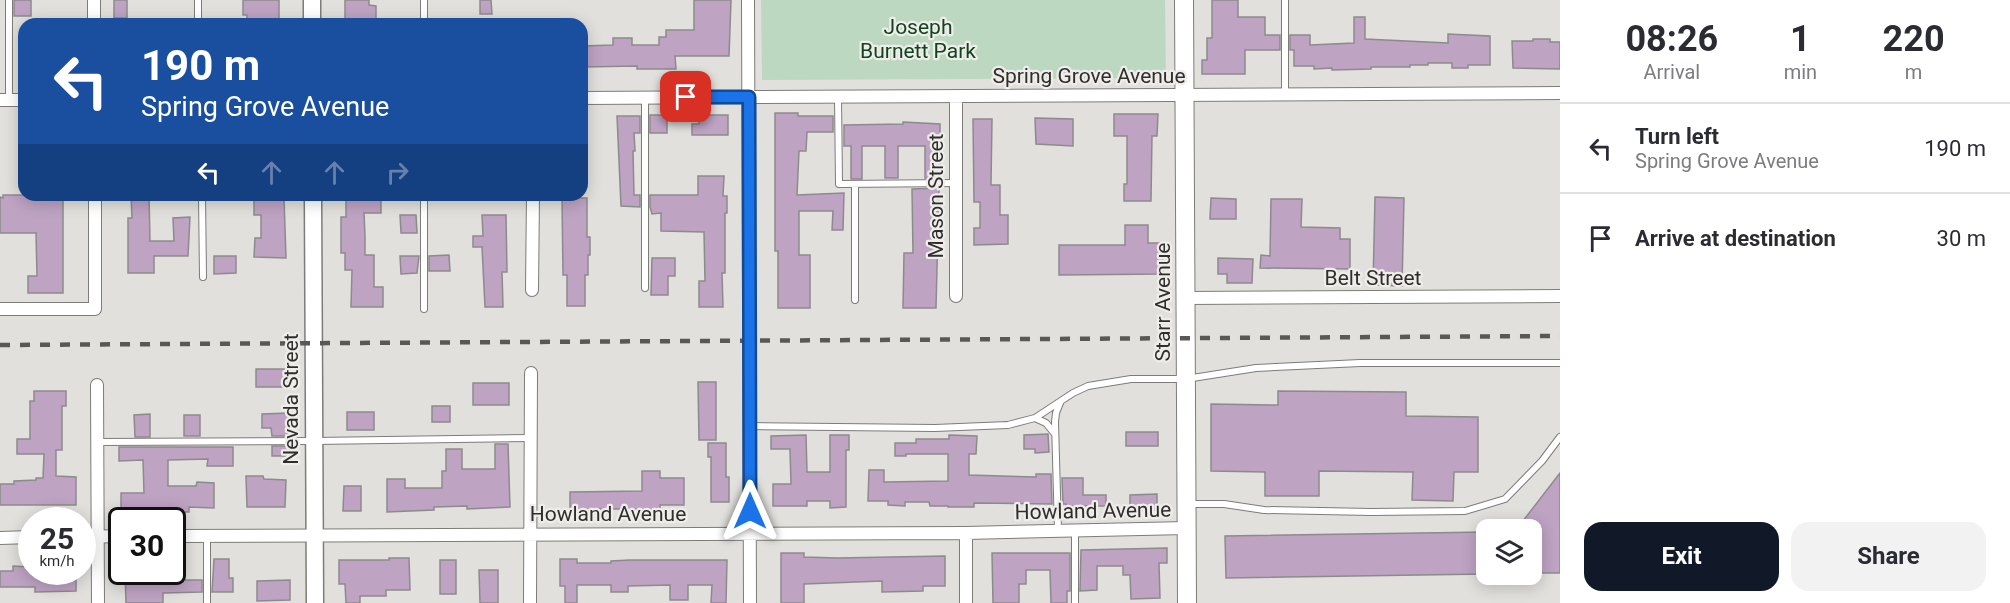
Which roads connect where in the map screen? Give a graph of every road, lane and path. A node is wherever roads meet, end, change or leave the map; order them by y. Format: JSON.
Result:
{"nodes":[{"id":1,"x":9,"y":0,"type":"edge"},
{"id":2,"x":94,"y":0,"type":"edge"},
{"id":3,"x":198,"y":0,"type":"edge"},
{"id":4,"x":312,"y":0,"type":"edge"},
{"id":5,"x":424,"y":0,"type":"edge"},
{"id":6,"x":748,"y":0,"type":"edge"},
{"id":7,"x":1184,"y":0,"type":"edge"},
{"id":8,"x":1285,"y":0,"type":"edge"},
{"id":9,"x":94,"y":18,"type":"edge"},
{"id":10,"x":198,"y":18,"type":"edge"},
{"id":11,"x":312,"y":18,"type":"edge"},
{"id":12,"x":424,"y":18,"type":"edge"},
{"id":13,"x":1560,"y":93,"type":"edge"},
{"id":14,"x":1285,"y":94,"type":"junction"},
{"id":15,"x":1185,"y":95,"type":"junction"},
{"id":16,"x":838,"y":96,"type":"junction"},
{"id":17,"x":956,"y":96,"type":"junction"},
{"id":18,"x":645,"y":97,"type":"junction"},
{"id":19,"x":749,"y":97,"type":"junction"},
{"id":20,"x":588,"y":98,"type":"edge"},
{"id":21,"x":4,"y":100,"type":"edge"},
{"id":22,"x":956,"y":183,"type":"junction"},
{"id":23,"x":855,"y":184,"type":"junction"},
{"id":24,"x":95,"y":201,"type":"edge"},
{"id":25,"x":202,"y":201,"type":"edge"},
{"id":26,"x":313,"y":201,"type":"edge"},
{"id":27,"x":424,"y":201,"type":"edge"},
{"id":28,"x":533,"y":201,"type":"edge"},
{"id":29,"x":202,"y":277,"type":"dead end"},
{"id":30,"x":645,"y":288,"type":"dead end"},
{"id":31,"x":532,"y":290,"type":"dead end"},
{"id":32,"x":956,"y":296,"type":"dead end"},
{"id":33,"x":1560,"y":296,"type":"edge"},
{"id":34,"x":1186,"y":298,"type":"junction"},
{"id":35,"x":855,"y":300,"type":"dead end"},
{"id":36,"x":0,"y":309,"type":"edge"},
{"id":37,"x":424,"y":309,"type":"dead end"},
{"id":38,"x":1560,"y":363,"type":"edge"},
{"id":39,"x":531,"y":373,"type":"dead end"},
{"id":40,"x":1186,"y":379,"type":"junction"},
{"id":41,"x":97,"y":385,"type":"dead end"},
{"id":42,"x":1060,"y":402,"type":"junction"},
{"id":43,"x":1035,"y":418,"type":"junction"},
{"id":44,"x":750,"y":426,"type":"junction"},
{"id":45,"x":1056,"y":434,"type":"junction"},
{"id":46,"x":1560,"y":437,"type":"edge"},
{"id":47,"x":531,"y":438,"type":"junction"},
{"id":48,"x":98,"y":441,"type":"junction"},
{"id":49,"x":314,"y":441,"type":"junction"},
{"id":50,"x":1187,"y":504,"type":"junction"},
{"id":51,"x":1187,"y":528,"type":"junction"},
{"id":52,"x":1058,"y":531,"type":"junction"},
{"id":53,"x":1075,"y":531,"type":"junction"},
{"id":54,"x":750,"y":533,"type":"junction"},
{"id":55,"x":966,"y":533,"type":"junction"},
{"id":56,"x":530,"y":534,"type":"junction"},
{"id":57,"x":186,"y":536,"type":"edge"},
{"id":58,"x":207,"y":536,"type":"junction"},
{"id":59,"x":314,"y":536,"type":"junction"},
{"id":60,"x":18,"y":537,"type":"edge"},
{"id":61,"x":98,"y":537,"type":"junction"},
{"id":62,"x":108,"y":537,"type":"edge"},
{"id":63,"x":0,"y":538,"type":"edge"},
{"id":64,"x":98,"y":603,"type":"edge"},
{"id":65,"x":207,"y":603,"type":"edge"},
{"id":66,"x":315,"y":603,"type":"edge"},
{"id":67,"x":531,"y":603,"type":"edge"},
{"id":68,"x":750,"y":603,"type":"edge"},
{"id":69,"x":966,"y":603,"type":"edge"},
{"id":70,"x":1076,"y":603,"type":"edge"},
{"id":71,"x":1187,"y":603,"type":"edge"}],
"edges":[{"from":1,"to":21,"type":"lane"},
{"from":2,"to":9,"type":"street"},
{"from":3,"to":10,"type":"lane"},
{"from":4,"to":11,"type":"street"},
{"from":5,"to":12,"type":"lane"},
{"from":6,"to":19,"type":"street"},
{"from":7,"to":15,"type":"main road","name":"Starr Avenue"},
{"from":8,"to":14,"type":"lane"},
{"from":13,"to":14,"type":"street","name":"Spring Grove Avenue"},
{"from":14,"to":15,"type":"street","name":"Spring Grove Avenue"},
{"from":15,"to":17,"type":"street","name":"Spring Grove Avenue"},
{"from":15,"to":34,"type":"main road","name":"Starr Avenue"},
{"from":16,"to":17,"type":"street","name":"Spring Grove Avenue"},
{"from":16,"to":19,"type":"street","name":"Spring Grove Avenue"},
{"from":16,"to":23,"type":"lane"},
{"from":17,"to":22,"type":"street","name":"Mason Street"},
{"from":18,"to":19,"type":"street","name":"Spring Grove Avenue"},
{"from":18,"to":20,"type":"street","name":"Spring Grove Avenue"},
{"from":18,"to":30,"type":"lane"},
{"from":19,"to":44,"type":"street"},
{"from":22,"to":23,"type":"lane"},
{"from":22,"to":32,"type":"street","name":"Mason Street"},
{"from":23,"to":35,"type":"lane"},
{"from":24,"to":36,"type":"street"},
{"from":25,"to":29,"type":"lane"},
{"from":26,"to":49,"type":"street","name":"Nevada Street"},
{"from":27,"to":37,"type":"lane"},
{"from":28,"to":31,"type":"street"},
{"from":33,"to":34,"type":"street","name":"Belt Street"},
{"from":34,"to":40,"type":"main road","name":"Starr Avenue"},
{"from":38,"to":40,"type":"lane"},
{"from":39,"to":47,"type":"street"},
{"from":40,"to":42,"type":"lane"},
{"from":40,"to":50,"type":"main road","name":"Starr Avenue"},
{"from":41,"to":48,"type":"street"},
{"from":42,"to":43,"type":"lane"},
{"from":42,"to":45,"type":"lane"},
{"from":43,"to":44,"type":"lane"},
{"from":43,"to":45,"type":"lane"},
{"from":44,"to":54,"type":"street"},
{"from":45,"to":52,"type":"lane"},
{"from":46,"to":50,"type":"lane"},
{"from":47,"to":49,"type":"lane"},
{"from":47,"to":56,"type":"street"},
{"from":48,"to":49,"type":"lane"},
{"from":48,"to":61,"type":"street"},
{"from":49,"to":59,"type":"street","name":"Nevada Street"},
{"from":50,"to":51,"type":"main road","name":"Starr Avenue"},
{"from":51,"to":53,"type":"street","name":"Howland Avenue"},
{"from":51,"to":71,"type":"main road","name":"Starr Avenue"},
{"from":52,"to":53,"type":"street","name":"Howland Avenue"},
{"from":52,"to":55,"type":"street","name":"Howland Avenue"},
{"from":53,"to":70,"type":"lane"},
{"from":54,"to":55,"type":"street","name":"Howland Avenue"},
{"from":54,"to":56,"type":"street","name":"Howland Avenue"},
{"from":54,"to":68,"type":"street"},
{"from":55,"to":69,"type":"street"},
{"from":56,"to":59,"type":"street","name":"Howland Avenue"},
{"from":56,"to":67,"type":"street"},
{"from":57,"to":58,"type":"street","name":"Howland Avenue"},
{"from":58,"to":59,"type":"street","name":"Howland Avenue"},
{"from":58,"to":65,"type":"lane"},
{"from":59,"to":66,"type":"street","name":"Nevada Street"},
{"from":60,"to":63,"type":"street"},
{"from":61,"to":62,"type":"street"},
{"from":61,"to":64,"type":"street"}]}
